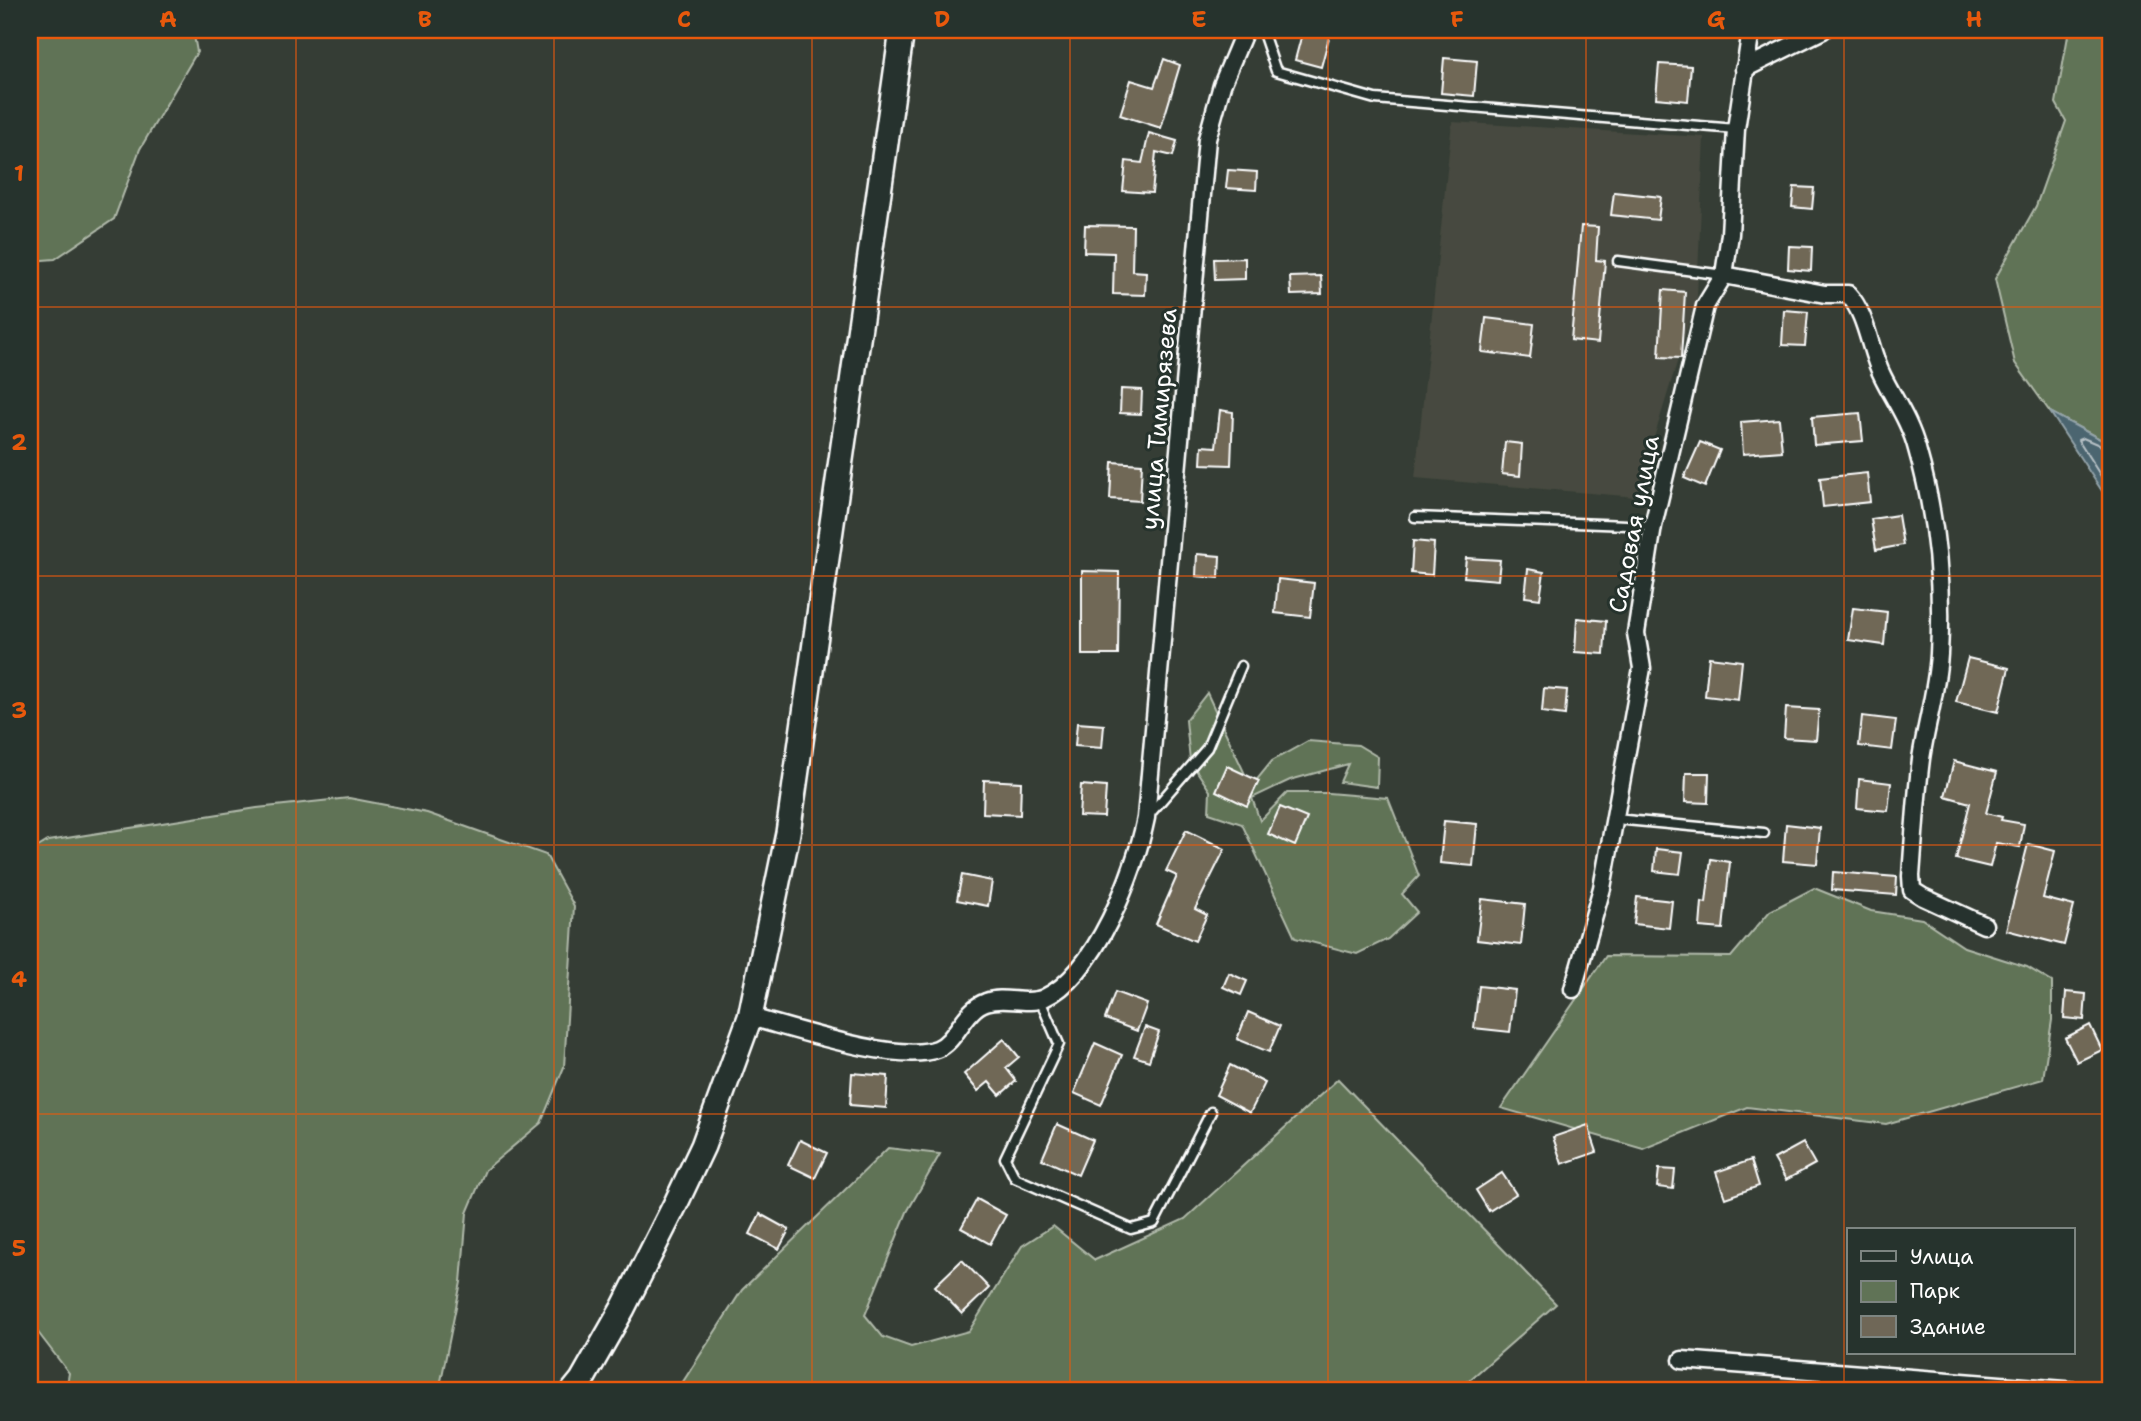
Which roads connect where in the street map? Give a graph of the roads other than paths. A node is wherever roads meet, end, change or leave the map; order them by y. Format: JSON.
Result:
{"nodes":[{"id":1,"x":902,"y":30,"type":"edge"},
{"id":2,"x":1245,"y":30,"type":"edge"},
{"id":3,"x":1262,"y":30,"type":"edge"},
{"id":4,"x":1751,"y":30,"type":"edge"},
{"id":5,"x":1823,"y":30,"type":"edge"},
{"id":6,"x":1744,"y":69,"type":"junction"},
{"id":7,"x":1737,"y":129,"type":"junction"},
{"id":8,"x":1618,"y":261,"type":"dead end"},
{"id":9,"x":1724,"y":275,"type":"junction"},
{"id":10,"x":1415,"y":517,"type":"dead end"},
{"id":11,"x":1653,"y":526,"type":"junction"},
{"id":12,"x":1241,"y":666,"type":"dead end"},
{"id":13,"x":1146,"y":818,"type":"junction"},
{"id":14,"x":1615,"y":819,"type":"junction"},
{"id":15,"x":1764,"y":833,"type":"dead end"},
{"id":16,"x":1984,"y":925,"type":"dead end"},
{"id":17,"x":1573,"y":989,"type":"dead end"},
{"id":18,"x":1040,"y":1000,"type":"junction"},
{"id":19,"x":750,"y":1017,"type":"junction"},
{"id":20,"x":1211,"y":1112,"type":"dead end"},
{"id":21,"x":1682,"y":1360,"type":"dead end"},
{"id":22,"x":573,"y":1391,"type":"edge"},
{"id":23,"x":2078,"y":1391,"type":"edge"}],
"edges":[{"from":1,"to":19,"type":"main road"},
{"from":2,"to":13,"type":"street","name":"улица Тимирязева"},
{"from":3,"to":7,"type":"lane"},
{"from":4,"to":6,"type":"street","name":"Садовая улица"},
{"from":5,"to":6,"type":"street"},
{"from":6,"to":7,"type":"street","name":"Садовая улица"},
{"from":7,"to":9,"type":"street","name":"Садовая улица"},
{"from":8,"to":9,"type":"lane"},
{"from":9,"to":11,"type":"street","name":"Садовая улица"},
{"from":9,"to":16,"type":"street"},
{"from":10,"to":11,"type":"lane"},
{"from":11,"to":14,"type":"street","name":"Садовая улица"},
{"from":12,"to":13,"type":"lane"},
{"from":13,"to":18,"type":"street","name":"улица Тимирязева"},
{"from":14,"to":15,"type":"lane"},
{"from":14,"to":17,"type":"street","name":"Садовая улица"},
{"from":18,"to":19,"type":"street"},
{"from":18,"to":20,"type":"lane"},
{"from":19,"to":22,"type":"main road"},
{"from":21,"to":23,"type":"street"}]}
